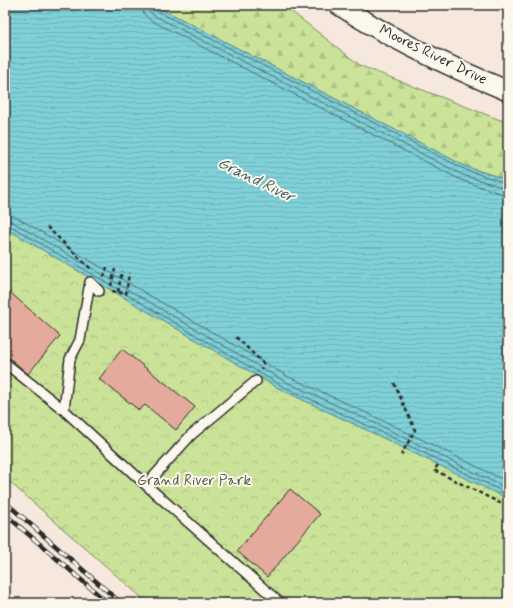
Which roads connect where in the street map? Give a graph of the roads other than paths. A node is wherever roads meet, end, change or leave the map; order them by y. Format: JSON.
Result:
{"nodes":[{"id":1,"x":340,"y":5,"type":"edge"},
{"id":2,"x":508,"y":90,"type":"edge"},
{"id":3,"x":99,"y":291,"type":"dead end"},
{"id":4,"x":5,"y":363,"type":"edge"},
{"id":5,"x":256,"y":380,"type":"road end"},
{"id":6,"x":64,"y":410,"type":"junction"},
{"id":7,"x":146,"y":485,"type":"junction"},
{"id":8,"x":280,"y":603,"type":"edge"}],
"edges":[{"from":1,"to":2,"type":"street","name":"Moores River Drive"},
{"from":3,"to":6,"type":"lane"},
{"from":4,"to":6,"type":"lane"},
{"from":5,"to":7,"type":"lane"},
{"from":6,"to":7,"type":"lane"},
{"from":7,"to":8,"type":"lane"}]}
